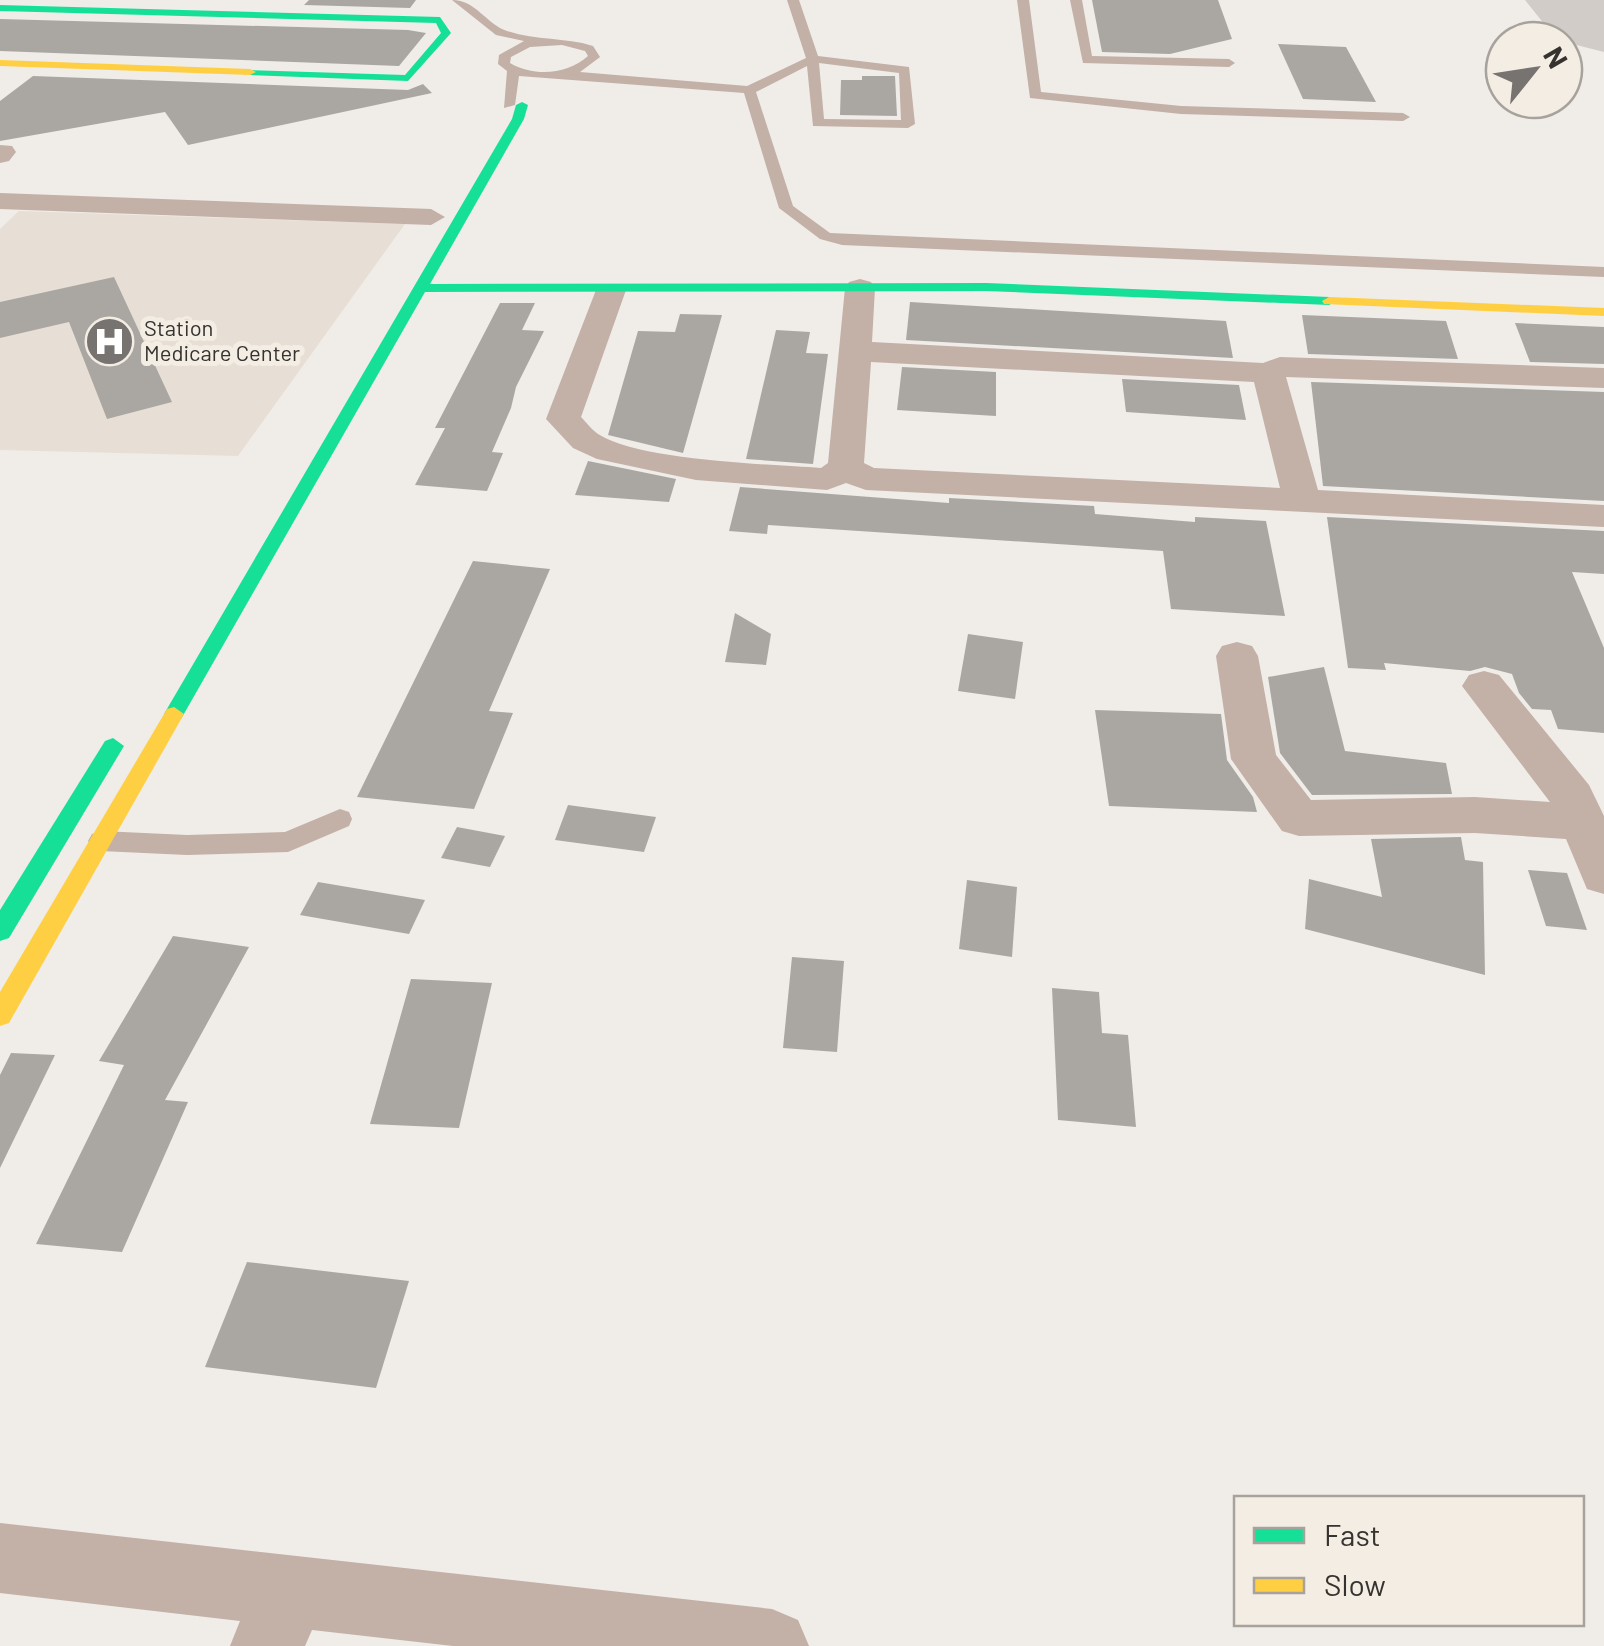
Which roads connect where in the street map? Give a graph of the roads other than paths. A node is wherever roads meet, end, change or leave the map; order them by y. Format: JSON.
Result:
{"nodes":[{"id":1,"x":458,"y":0,"type":"edge"},
{"id":2,"x":792,"y":0,"type":"edge"},
{"id":3,"x":1022,"y":0,"type":"edge"},
{"id":4,"x":1076,"y":0,"type":"edge"},
{"id":5,"x":0,"y":8,"type":"edge"},
{"id":6,"x":550,"y":41,"type":"junction"},
{"id":7,"x":812,"y":60,"type":"junction"},
{"id":8,"x":0,"y":63,"type":"edge"},
{"id":9,"x":1229,"y":63,"type":"dead end"},
{"id":10,"x":517,"y":72,"type":"junction"},
{"id":11,"x":552,"y":74,"type":"junction"},
{"id":12,"x":749,"y":90,"type":"junction"},
{"id":13,"x":516,"y":105,"type":"junction"},
{"id":14,"x":1404,"y":118,"type":"dead end"},
{"id":15,"x":473,"y":150,"type":"dead end"},
{"id":16,"x":2,"y":202,"type":"edge"},
{"id":17,"x":431,"y":217,"type":"dead end"},
{"id":18,"x":1604,"y":272,"type":"edge"},
{"id":19,"x":420,"y":288,"type":"junction"},
{"id":20,"x":860,"y":288,"type":"junction"},
{"id":21,"x":611,"y":290,"type":"junction"},
{"id":22,"x":1604,"y":312,"type":"edge"},
{"id":23,"x":854,"y":351,"type":"junction"},
{"id":24,"x":1268,"y":373,"type":"junction"},
{"id":25,"x":1604,"y":378,"type":"edge"},
{"id":26,"x":846,"y":468,"type":"junction"},
{"id":27,"x":1302,"y":500,"type":"junction"},
{"id":28,"x":1604,"y":516,"type":"edge"},
{"id":29,"x":1237,"y":656,"type":"dead end"},
{"id":30,"x":1484,"y":686,"type":"dead end"},
{"id":31,"x":127,"y":722,"type":"dead end"},
{"id":32,"x":1594,"y":806,"type":"edge"},
{"id":33,"x":340,"y":818,"type":"dead end"},
{"id":34,"x":101,"y":840,"type":"junction"},
{"id":35,"x":1604,"y":875,"type":"edge"},
{"id":36,"x":0,"y":931,"type":"edge"},
{"id":37,"x":0,"y":1016,"type":"edge"},
{"id":38,"x":0,"y":1558,"type":"edge"},
{"id":39,"x":280,"y":1619,"type":"edge"},
{"id":40,"x":614,"y":1637,"type":"edge"},
{"id":41,"x":772,"y":1646,"type":"edge"}],
"edges":[{"from":1,"to":6,"type":"lane"},
{"from":2,"to":7,"type":"lane"},
{"from":3,"to":14,"type":"lane"},
{"from":4,"to":9,"type":"lane"},
{"from":5,"to":8,"type":"street"},
{"from":6,"to":10,"type":"lane"},
{"from":6,"to":11,"type":"lane"},
{"from":7,"to":7,"type":"lane"},
{"from":7,"to":12,"type":"lane"},
{"from":10,"to":11,"type":"lane"},
{"from":10,"to":13,"type":"lane"},
{"from":11,"to":12,"type":"lane"},
{"from":12,"to":18,"type":"lane"},
{"from":13,"to":15,"type":"street"},
{"from":13,"to":19,"type":"street"},
{"from":16,"to":17,"type":"street"},
{"from":19,"to":21,"type":"street"},
{"from":19,"to":34,"type":"street"},
{"from":20,"to":21,"type":"street"},
{"from":20,"to":22,"type":"street"},
{"from":20,"to":23,"type":"street"},
{"from":21,"to":26,"type":"street"},
{"from":23,"to":24,"type":"street"},
{"from":23,"to":26,"type":"street"},
{"from":24,"to":25,"type":"street"},
{"from":24,"to":27,"type":"street"},
{"from":26,"to":27,"type":"street"},
{"from":27,"to":28,"type":"street"},
{"from":29,"to":32,"type":"street"},
{"from":30,"to":32,"type":"street"},
{"from":31,"to":36,"type":"street"},
{"from":32,"to":35,"type":"street"},
{"from":33,"to":34,"type":"lane"},
{"from":34,"to":37,"type":"street"},
{"from":38,"to":39,"type":"street"},
{"from":39,"to":40,"type":"street"},
{"from":40,"to":41,"type":"street"}]}
